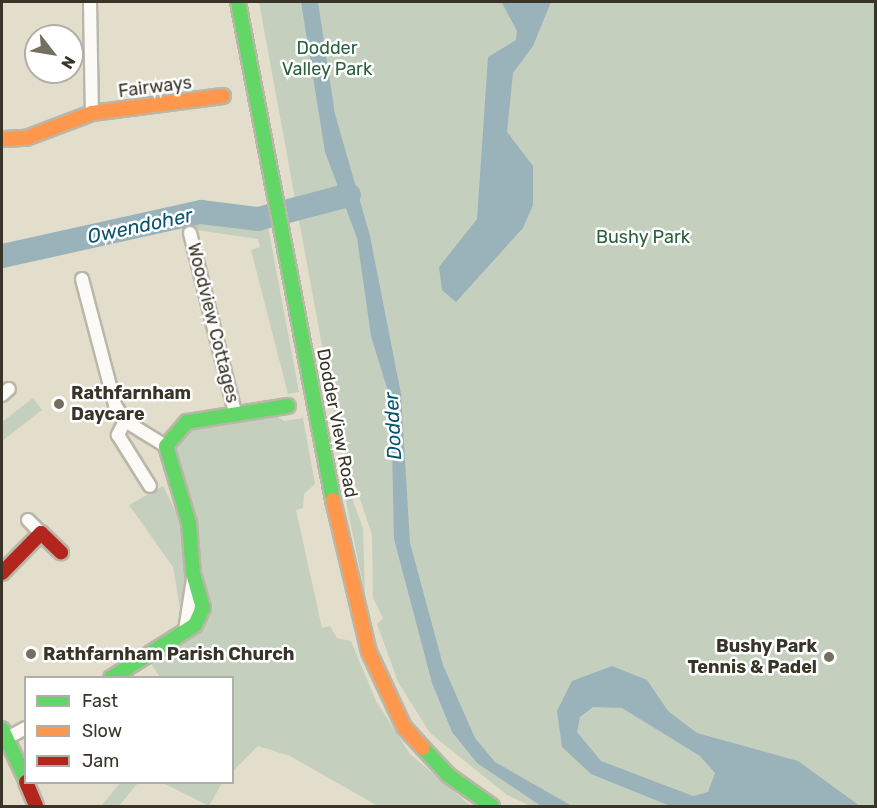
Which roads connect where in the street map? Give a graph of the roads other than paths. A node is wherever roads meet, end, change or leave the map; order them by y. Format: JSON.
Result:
{"nodes":[{"id":1,"x":90,"y":2,"type":"edge"},
{"id":2,"x":238,"y":2,"type":"edge"},
{"id":3,"x":224,"y":96,"type":"dead end"},
{"id":4,"x":92,"y":113,"type":"junction"},
{"id":5,"x":4,"y":139,"type":"dead end"},
{"id":6,"x":190,"y":233,"type":"dead end"},
{"id":7,"x":82,"y":279,"type":"dead end"},
{"id":8,"x":288,"y":406,"type":"dead end"},
{"id":9,"x":235,"y":412,"type":"junction"},
{"id":10,"x":125,"y":421,"type":"junction"},
{"id":11,"x":166,"y":446,"type":"junction"},
{"id":12,"x":150,"y":486,"type":"dead end"},
{"id":13,"x":28,"y":520,"type":"dead end"},
{"id":14,"x":41,"y":533,"type":"junction"},
{"id":15,"x":61,"y":552,"type":"dead end"},
{"id":16,"x":2,"y":573,"type":"edge"},
{"id":17,"x":114,"y":676,"type":"edge"},
{"id":18,"x":24,"y":729,"type":"edge"},
{"id":19,"x":4,"y":734,"type":"edge"},
{"id":20,"x":24,"y":777,"type":"edge"},
{"id":21,"x":27,"y":784,"type":"edge"},
{"id":22,"x":36,"y":807,"type":"edge"},
{"id":23,"x":492,"y":807,"type":"edge"}],
"edges":[{"from":1,"to":4,"type":"street"},
{"from":2,"to":23,"type":"main road","name":"Dodder View Road"},
{"from":3,"to":4,"type":"main road","name":"Fairways"},
{"from":4,"to":5,"type":"main road","name":"Fairways"},
{"from":6,"to":9,"type":"street","name":"Woodview Cottages"},
{"from":7,"to":10,"type":"street"},
{"from":8,"to":9,"type":"main road"},
{"from":9,"to":11,"type":"main road"},
{"from":10,"to":11,"type":"street"},
{"from":10,"to":12,"type":"street"},
{"from":11,"to":17,"type":"main road"},
{"from":13,"to":14,"type":"street"},
{"from":14,"to":15,"type":"main road"},
{"from":14,"to":16,"type":"main road"},
{"from":18,"to":19,"type":"street"},
{"from":19,"to":20,"type":"main road"},
{"from":21,"to":22,"type":"main road"}]}
